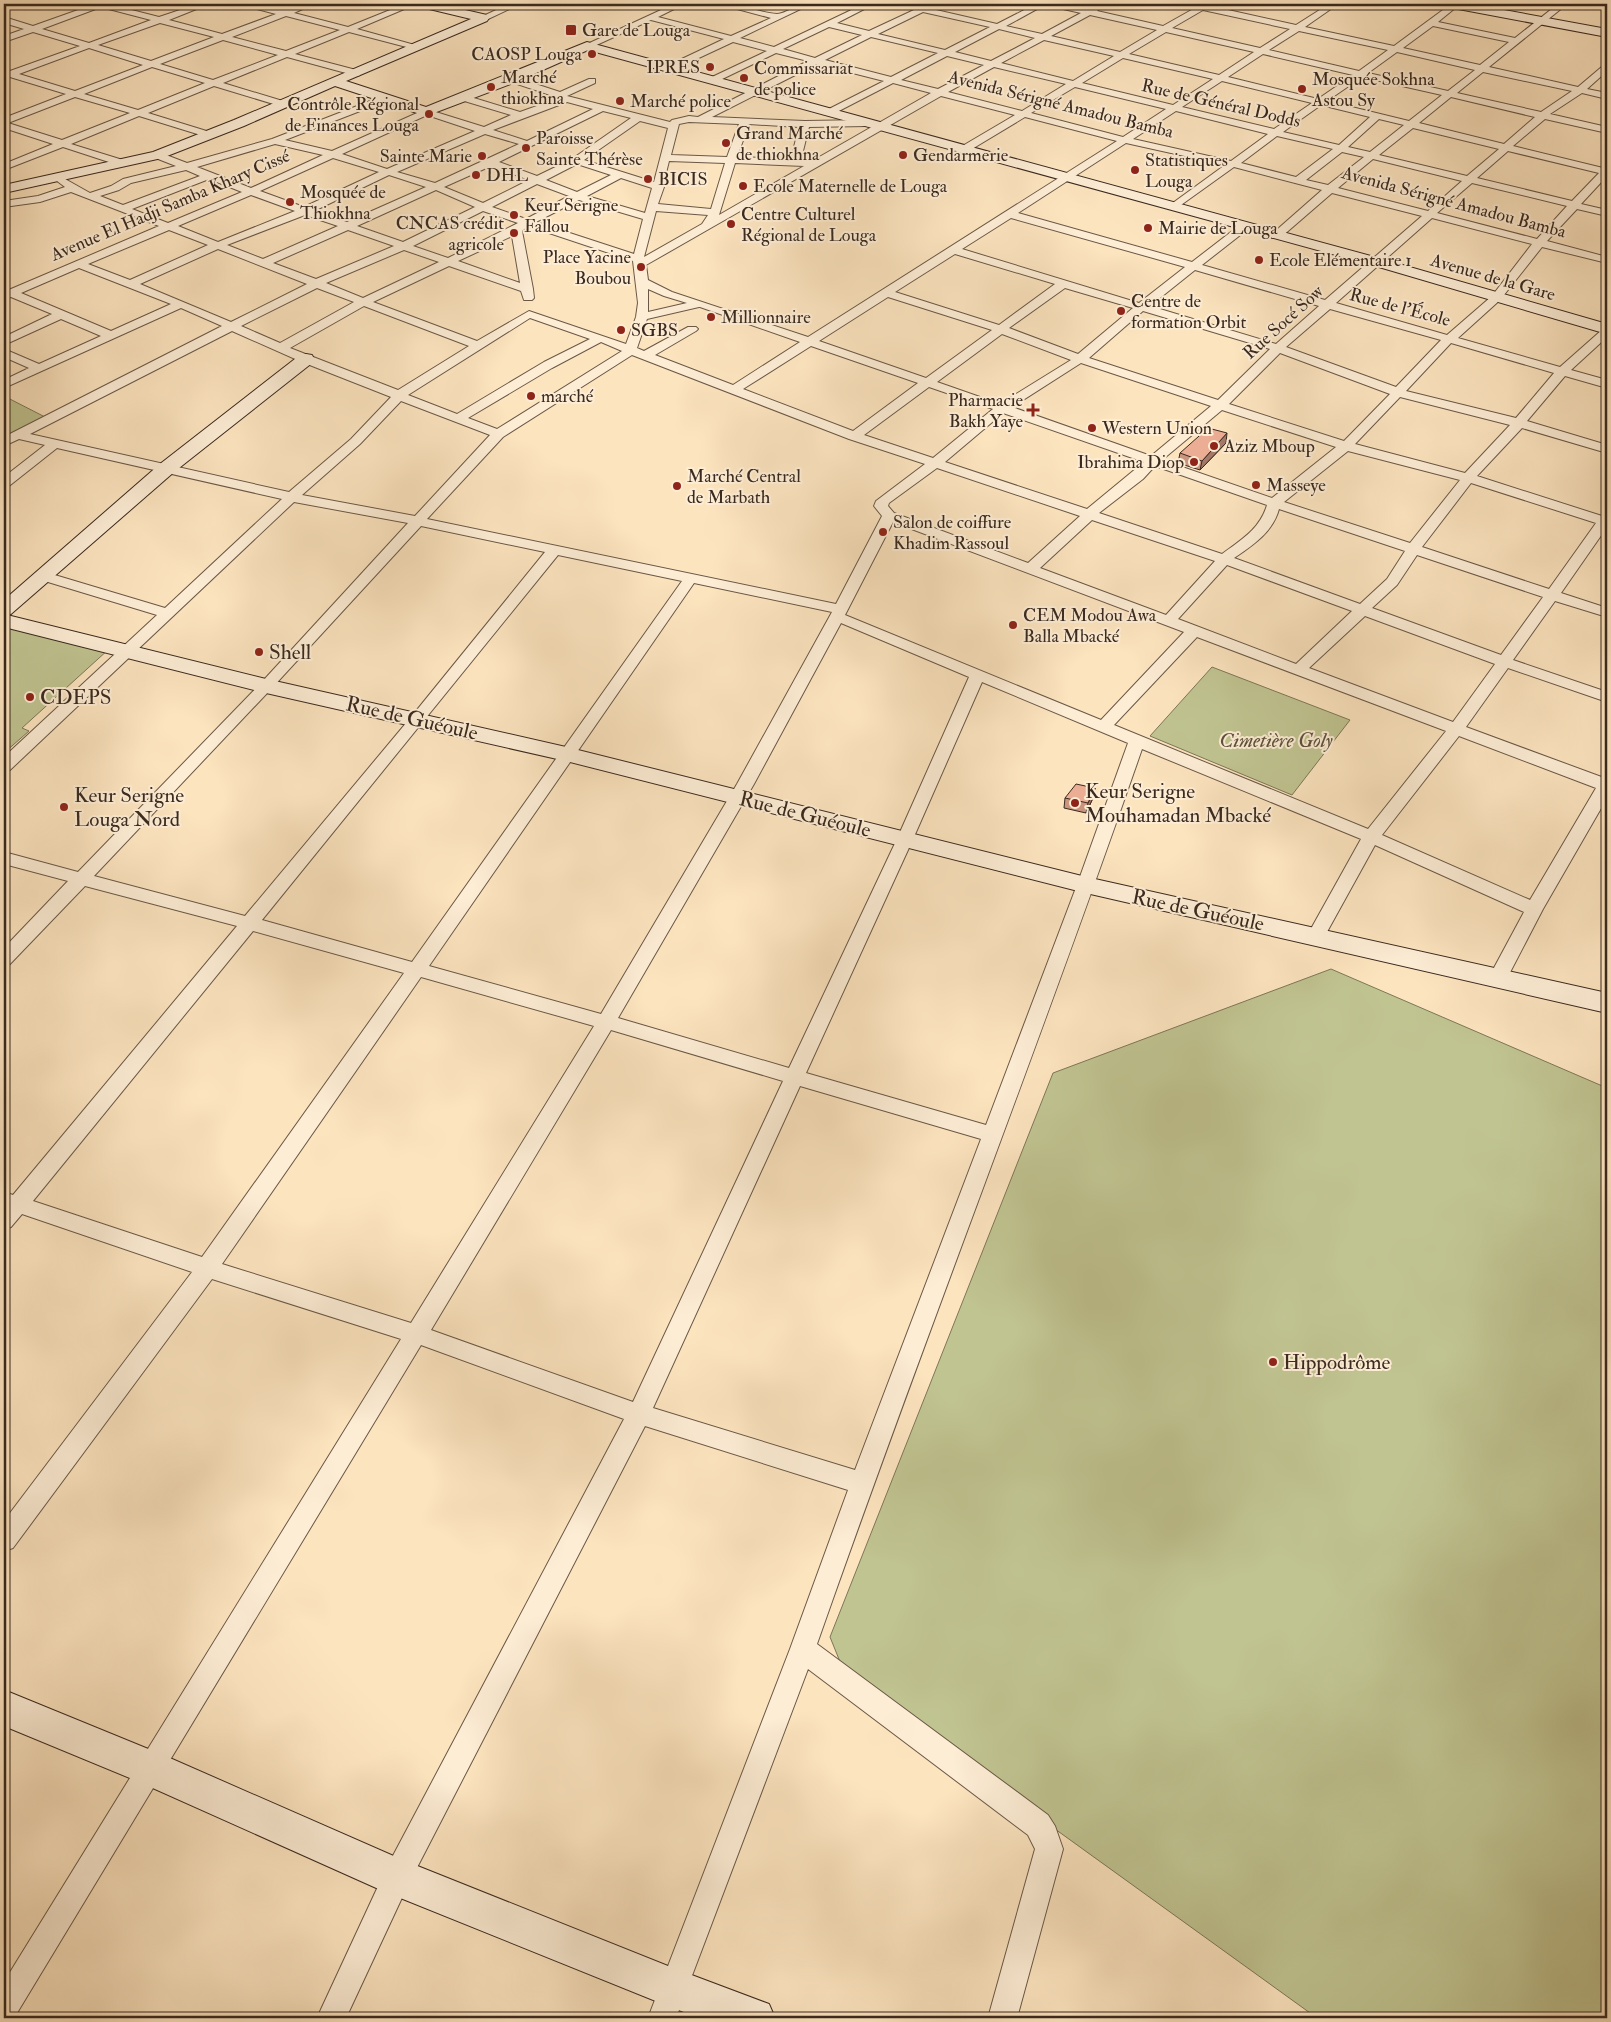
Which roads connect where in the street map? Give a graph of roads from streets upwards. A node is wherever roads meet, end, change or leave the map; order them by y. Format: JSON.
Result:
{"nodes":[{"id":1,"x":100,"y":4,"type":"edge"},
{"id":2,"x":205,"y":4,"type":"edge"},
{"id":3,"x":249,"y":4,"type":"edge"},
{"id":4,"x":309,"y":4,"type":"edge"},
{"id":5,"x":412,"y":4,"type":"edge"},
{"id":6,"x":425,"y":4,"type":"edge"},
{"id":7,"x":516,"y":4,"type":"edge"},
{"id":8,"x":680,"y":4,"type":"edge"},
{"id":9,"x":729,"y":4,"type":"edge"},
{"id":10,"x":807,"y":4,"type":"edge"},
{"id":11,"x":870,"y":4,"type":"edge"},
{"id":12,"x":900,"y":4,"type":"edge"},
{"id":13,"x":1042,"y":4,"type":"edge"},
{"id":14,"x":1053,"y":4,"type":"edge"},
{"id":15,"x":1104,"y":4,"type":"edge"},
{"id":16,"x":1189,"y":4,"type":"edge"},
{"id":17,"x":1334,"y":4,"type":"edge"},
{"id":18,"x":1455,"y":4,"type":"edge"},
{"id":19,"x":1563,"y":4,"type":"edge"},
{"id":20,"x":1599,"y":4,"type":"edge"},
{"id":21,"x":1206,"y":5,"type":"edge"},
{"id":22,"x":1607,"y":5,"type":"edge"},
{"id":23,"x":922,"y":9,"type":"junction"},
{"id":24,"x":1089,"y":12,"type":"junction"},
{"id":25,"x":283,"y":13,"type":"junction"},
{"id":26,"x":779,"y":16,"type":"junction"},
{"id":27,"x":483,"y":18,"type":"junction"},
{"id":28,"x":651,"y":18,"type":"junction"},
{"id":29,"x":4,"y":20,"type":"edge"},
{"id":30,"x":162,"y":20,"type":"junction"},
{"id":31,"x":1543,"y":21,"type":"junction"},
{"id":32,"x":1432,"y":23,"type":"junction"},
{"id":33,"x":828,"y":24,"type":"junction"},
{"id":34,"x":1000,"y":26,"type":"junction"},
{"id":35,"x":1299,"y":27,"type":"junction"},
{"id":36,"x":34,"y":29,"type":"junction"},
{"id":37,"x":349,"y":29,"type":"junction"},
{"id":38,"x":1164,"y":30,"type":"junction"},
{"id":39,"x":1607,"y":33,"type":"edge"},
{"id":40,"x":868,"y":34,"type":"junction"},
{"id":41,"x":222,"y":37,"type":"junction"},
{"id":42,"x":1044,"y":37,"type":"junction"},
{"id":43,"x":4,"y":38,"type":"edge"},
{"id":44,"x":733,"y":40,"type":"junction"},
{"id":45,"x":1516,"y":41,"type":"junction"},
{"id":46,"x":89,"y":46,"type":"junction"},
{"id":47,"x":418,"y":46,"type":"junction"},
{"id":48,"x":587,"y":46,"type":"junction"},
{"id":49,"x":1396,"y":49,"type":"junction"},
{"id":50,"x":774,"y":50,"type":"junction"},
{"id":51,"x":1260,"y":51,"type":"junction"},
{"id":52,"x":949,"y":54,"type":"junction"},
{"id":53,"x":285,"y":55,"type":"junction"},
{"id":54,"x":1122,"y":55,"type":"junction"},
{"id":55,"x":816,"y":60,"type":"junction"},
{"id":56,"x":992,"y":64,"type":"junction"},
{"id":57,"x":151,"y":65,"type":"junction"},
{"id":58,"x":1607,"y":67,"type":"edge"},
{"id":59,"x":670,"y":68,"type":"junction"},
{"id":60,"x":1484,"y":68,"type":"junction"},
{"id":61,"x":357,"y":73,"type":"junction"},
{"id":62,"x":1360,"y":73,"type":"junction"},
{"id":63,"x":6,"y":74,"type":"edge"},
{"id":64,"x":1221,"y":78,"type":"junction"},
{"id":65,"x":512,"y":79,"type":"junction"},
{"id":66,"x":712,"y":80,"type":"junction"},
{"id":67,"x":896,"y":80,"type":"junction"},
{"id":68,"x":592,"y":81,"type":"dead end"},
{"id":69,"x":335,"y":82,"type":"junction"},
{"id":70,"x":214,"y":84,"type":"junction"},
{"id":71,"x":1072,"y":84,"type":"junction"},
{"id":72,"x":1580,"y":90,"type":"junction"},
{"id":73,"x":754,"y":91,"type":"junction"},
{"id":74,"x":940,"y":92,"type":"junction"},
{"id":75,"x":74,"y":94,"type":"junction"},
{"id":76,"x":1449,"y":94,"type":"junction"},
{"id":77,"x":1607,"y":96,"type":"edge"},
{"id":78,"x":563,"y":97,"type":"junction"},
{"id":79,"x":464,"y":98,"type":"junction"},
{"id":80,"x":383,"y":99,"type":"junction"},
{"id":81,"x":1319,"y":102,"type":"junction"},
{"id":82,"x":283,"y":104,"type":"junction"},
{"id":83,"x":602,"y":108,"type":"junction"},
{"id":84,"x":1173,"y":109,"type":"junction"},
{"id":85,"x":426,"y":112,"type":"junction"},
{"id":86,"x":830,"y":112,"type":"junction"},
{"id":87,"x":1023,"y":113,"type":"junction"},
{"id":88,"x":141,"y":114,"type":"junction"},
{"id":89,"x":520,"y":114,"type":"junction"},
{"id":90,"x":1543,"y":115,"type":"junction"},
{"id":91,"x":1377,"y":116,"type":"junction"},
{"id":92,"x":638,"y":118,"type":"junction"},
{"id":93,"x":700,"y":120,"type":"junction"},
{"id":94,"x":4,"y":121,"type":"edge"},
{"id":95,"x":745,"y":122,"type":"junction"},
{"id":96,"x":805,"y":124,"type":"junction"},
{"id":97,"x":1413,"y":124,"type":"junction"},
{"id":98,"x":674,"y":125,"type":"junction"},
{"id":99,"x":873,"y":125,"type":"junction"},
{"id":100,"x":4,"y":126,"type":"edge"},
{"id":101,"x":482,"y":130,"type":"junction"},
{"id":102,"x":1607,"y":130,"type":"edge"},
{"id":103,"x":1275,"y":133,"type":"junction"},
{"id":104,"x":210,"y":135,"type":"junction"},
{"id":105,"x":1124,"y":140,"type":"junction"},
{"id":106,"x":275,"y":141,"type":"junction"},
{"id":107,"x":65,"y":144,"type":"junction"},
{"id":108,"x":528,"y":144,"type":"junction"},
{"id":109,"x":1341,"y":148,"type":"junction"},
{"id":110,"x":1506,"y":148,"type":"junction"},
{"id":111,"x":963,"y":150,"type":"junction"},
{"id":112,"x":157,"y":154,"type":"junction"},
{"id":113,"x":336,"y":154,"type":"junction"},
{"id":114,"x":1373,"y":156,"type":"junction"},
{"id":115,"x":664,"y":158,"type":"junction"},
{"id":116,"x":730,"y":160,"type":"junction"},
{"id":117,"x":576,"y":161,"type":"junction"},
{"id":118,"x":491,"y":162,"type":"junction"},
{"id":119,"x":795,"y":162,"type":"junction"},
{"id":120,"x":122,"y":163,"type":"junction"},
{"id":121,"x":816,"y":164,"type":"junction"},
{"id":122,"x":1233,"y":164,"type":"junction"},
{"id":123,"x":4,"y":167,"type":"edge"},
{"id":124,"x":186,"y":167,"type":"junction"},
{"id":125,"x":1607,"y":171,"type":"edge"},
{"id":126,"x":388,"y":172,"type":"junction"},
{"id":127,"x":619,"y":175,"type":"junction"},
{"id":128,"x":208,"y":176,"type":"junction"},
{"id":129,"x":58,"y":178,"type":"junction"},
{"id":130,"x":1068,"y":178,"type":"junction"},
{"id":131,"x":1470,"y":179,"type":"junction"},
{"id":132,"x":538,"y":180,"type":"junction"},
{"id":133,"x":1299,"y":180,"type":"junction"},
{"id":134,"x":434,"y":186,"type":"junction"},
{"id":135,"x":659,"y":187,"type":"junction"},
{"id":136,"x":73,"y":188,"type":"junction"},
{"id":137,"x":1332,"y":188,"type":"junction"},
{"id":138,"x":4,"y":189,"type":"edge"},
{"id":139,"x":252,"y":191,"type":"junction"},
{"id":140,"x":90,"y":196,"type":"junction"},
{"id":141,"x":577,"y":196,"type":"junction"},
{"id":142,"x":4,"y":204,"type":"edge"},
{"id":143,"x":1174,"y":206,"type":"junction"},
{"id":144,"x":1573,"y":206,"type":"junction"},
{"id":145,"x":483,"y":207,"type":"junction"},
{"id":146,"x":122,"y":209,"type":"junction"},
{"id":147,"x":305,"y":211,"type":"junction"},
{"id":148,"x":649,"y":212,"type":"junction"},
{"id":149,"x":715,"y":212,"type":"junction"},
{"id":150,"x":1607,"y":213,"type":"edge"},
{"id":151,"x":1010,"y":214,"type":"junction"},
{"id":152,"x":1430,"y":215,"type":"junction"},
{"id":153,"x":527,"y":222,"type":"junction"},
{"id":154,"x":707,"y":224,"type":"junction"},
{"id":155,"x":167,"y":226,"type":"junction"},
{"id":156,"x":348,"y":226,"type":"junction"},
{"id":157,"x":1244,"y":227,"type":"junction"},
{"id":158,"x":516,"y":230,"type":"junction"},
{"id":159,"x":1276,"y":236,"type":"junction"},
{"id":160,"x":1538,"y":243,"type":"junction"},
{"id":161,"x":406,"y":245,"type":"junction"},
{"id":162,"x":216,"y":246,"type":"junction"},
{"id":163,"x":953,"y":250,"type":"junction"},
{"id":164,"x":1607,"y":260,"type":"edge"},
{"id":165,"x":449,"y":261,"type":"junction"},
{"id":166,"x":639,"y":261,"type":"junction"},
{"id":167,"x":1377,"y":262,"type":"junction"},
{"id":168,"x":264,"y":263,"type":"junction"},
{"id":169,"x":77,"y":264,"type":"junction"},
{"id":170,"x":1190,"y":267,"type":"junction"},
{"id":171,"x":641,"y":281,"type":"junction"},
{"id":172,"x":131,"y":284,"type":"junction"},
{"id":173,"x":315,"y":284,"type":"junction"},
{"id":174,"x":1063,"y":284,"type":"junction"},
{"id":175,"x":527,"y":289,"type":"junction"},
{"id":176,"x":888,"y":293,"type":"junction"},
{"id":177,"x":8,"y":294,"type":"edge"},
{"id":178,"x":1496,"y":298,"type":"junction"},
{"id":179,"x":363,"y":302,"type":"junction"},
{"id":180,"x":181,"y":304,"type":"junction"},
{"id":181,"x":702,"y":304,"type":"junction"},
{"id":182,"x":1327,"y":305,"type":"junction"},
{"id":183,"x":1141,"y":306,"type":"junction"},
{"id":184,"x":62,"y":314,"type":"junction"},
{"id":185,"x":529,"y":314,"type":"junction"},
{"id":186,"x":642,"y":317,"type":"junction"},
{"id":187,"x":230,"y":326,"type":"junction"},
{"id":188,"x":692,"y":329,"type":"dead end"},
{"id":189,"x":1000,"y":329,"type":"junction"},
{"id":190,"x":1607,"y":330,"type":"edge"},
{"id":191,"x":112,"y":336,"type":"junction"},
{"id":192,"x":600,"y":338,"type":"junction"},
{"id":193,"x":1449,"y":339,"type":"junction"},
{"id":194,"x":4,"y":340,"type":"edge"},
{"id":195,"x":810,"y":341,"type":"junction"},
{"id":196,"x":478,"y":346,"type":"junction"},
{"id":197,"x":281,"y":348,"type":"junction"},
{"id":198,"x":1278,"y":348,"type":"junction"},
{"id":199,"x":630,"y":351,"type":"junction"},
{"id":200,"x":4,"y":353,"type":"edge"},
{"id":201,"x":644,"y":356,"type":"junction"},
{"id":202,"x":306,"y":359,"type":"junction"},
{"id":203,"x":1080,"y":359,"type":"junction"},
{"id":204,"x":39,"y":368,"type":"junction"},
{"id":205,"x":1562,"y":371,"type":"junction"},
{"id":206,"x":927,"y":382,"type":"junction"},
{"id":207,"x":4,"y":384,"type":"edge"},
{"id":208,"x":1607,"y":384,"type":"edge"},
{"id":209,"x":733,"y":390,"type":"junction"},
{"id":210,"x":1397,"y":392,"type":"junction"},
{"id":211,"x":399,"y":395,"type":"junction"},
{"id":212,"x":1220,"y":405,"type":"junction"},
{"id":213,"x":1002,"y":408,"type":"junction"},
{"id":214,"x":459,"y":418,"type":"junction"},
{"id":215,"x":1519,"y":423,"type":"junction"},
{"id":216,"x":498,"y":434,"type":"junction"},
{"id":217,"x":18,"y":435,"type":"junction"},
{"id":218,"x":854,"y":436,"type":"junction"},
{"id":219,"x":4,"y":442,"type":"edge"},
{"id":220,"x":54,"y":444,"type":"junction"},
{"id":221,"x":1346,"y":446,"type":"junction"},
{"id":222,"x":1607,"y":449,"type":"edge"},
{"id":223,"x":1154,"y":460,"type":"junction"},
{"id":224,"x":934,"y":464,"type":"junction"},
{"id":225,"x":167,"y":468,"type":"junction"},
{"id":226,"x":1468,"y":478,"type":"junction"},
{"id":227,"x":4,"y":483,"type":"edge"},
{"id":228,"x":291,"y":497,"type":"junction"},
{"id":229,"x":1274,"y":503,"type":"junction"},
{"id":230,"x":885,"y":511,"type":"junction"},
{"id":231,"x":1091,"y":513,"type":"junction"},
{"id":232,"x":1606,"y":520,"type":"edge"},
{"id":233,"x":418,"y":521,"type":"junction"},
{"id":234,"x":1414,"y":548,"type":"junction"},
{"id":235,"x":554,"y":550,"type":"junction"},
{"id":236,"x":1224,"y":559,"type":"junction"},
{"id":237,"x":1031,"y":568,"type":"junction"},
{"id":238,"x":43,"y":576,"type":"junction"},
{"id":239,"x":691,"y":578,"type":"junction"},
{"id":240,"x":1551,"y":594,"type":"junction"},
{"id":241,"x":4,"y":610,"type":"edge"},
{"id":242,"x":1363,"y":610,"type":"junction"},
{"id":243,"x":167,"y":613,"type":"junction"},
{"id":244,"x":1607,"y":613,"type":"edge"},
{"id":245,"x":840,"y":614,"type":"junction"},
{"id":246,"x":1169,"y":620,"type":"junction"},
{"id":247,"x":4,"y":621,"type":"edge"},
{"id":248,"x":1195,"y":630,"type":"junction"},
{"id":249,"x":127,"y":651,"type":"junction"},
{"id":250,"x":1505,"y":662,"type":"junction"},
{"id":251,"x":1299,"y":670,"type":"junction"},
{"id":252,"x":977,"y":675,"type":"junction"},
{"id":253,"x":266,"y":686,"type":"junction"},
{"id":254,"x":1607,"y":697,"type":"edge"},
{"id":255,"x":418,"y":719,"type":"junction"},
{"id":256,"x":1104,"y":726,"type":"junction"},
{"id":257,"x":1457,"y":728,"type":"junction"},
{"id":258,"x":1137,"y":741,"type":"junction"},
{"id":259,"x":566,"y":754,"type":"junction"},
{"id":260,"x":4,"y":766,"type":"edge"},
{"id":261,"x":1607,"y":785,"type":"edge"},
{"id":262,"x":739,"y":798,"type":"junction"},
{"id":263,"x":1370,"y":837,"type":"junction"},
{"id":264,"x":905,"y":839,"type":"junction"},
{"id":265,"x":4,"y":858,"type":"edge"},
{"id":266,"x":81,"y":880,"type":"junction"},
{"id":267,"x":1086,"y":885,"type":"junction"},
{"id":268,"x":1534,"y":909,"type":"junction"},
{"id":269,"x":248,"y":923,"type":"junction"},
{"id":270,"x":1316,"y":936,"type":"junction"},
{"id":271,"x":4,"y":959,"type":"edge"},
{"id":272,"x":416,"y":970,"type":"junction"},
{"id":273,"x":1497,"y":979,"type":"junction"},
{"id":274,"x":1607,"y":1003,"type":"edge"},
{"id":275,"x":606,"y":1022,"type":"junction"},
{"id":276,"x":795,"y":1078,"type":"junction"},
{"id":277,"x":993,"y":1135,"type":"junction"},
{"id":278,"x":11,"y":1202,"type":"edge"},
{"id":279,"x":4,"y":1221,"type":"edge"},
{"id":280,"x":207,"y":1268,"type":"junction"},
{"id":281,"x":416,"y":1334,"type":"junction"},
{"id":282,"x":639,"y":1414,"type":"junction"},
{"id":283,"x":862,"y":1483,"type":"junction"},
{"id":284,"x":4,"y":1540,"type":"edge"},
{"id":285,"x":803,"y":1649,"type":"junction"},
{"id":286,"x":4,"y":1708,"type":"edge"},
{"id":287,"x":150,"y":1768,"type":"junction"},
{"id":288,"x":397,"y":1877,"type":"junction"},
{"id":289,"x":668,"y":2003,"type":"edge"},
{"id":290,"x":4,"y":2008,"type":"edge"},
{"id":291,"x":331,"y":2018,"type":"edge"},
{"id":292,"x":755,"y":2018,"type":"edge"},
{"id":293,"x":1003,"y":2018,"type":"edge"}],
"edges":[{"from":1,"to":30,"type":"street"},
{"from":1,"to":36,"type":"street"},
{"from":2,"to":30,"type":"street"},
{"from":3,"to":25,"type":"street"},
{"from":4,"to":25,"type":"street"},
{"from":5,"to":37,"type":"street"},
{"from":6,"to":27,"type":"street"},
{"from":7,"to":27,"type":"street"},
{"from":8,"to":28,"type":"street","name":"Avenue El Hadji Samba Khary Cissé"},
{"from":9,"to":26,"type":"street"},
{"from":10,"to":26,"type":"street"},
{"from":11,"to":33,"type":"street"},
{"from":12,"to":23,"type":"street"},
{"from":13,"to":34,"type":"street"},
{"from":14,"to":24,"type":"street"},
{"from":15,"to":24,"type":"street"},
{"from":16,"to":21,"type":"street"},
{"from":17,"to":35,"type":"street"},
{"from":18,"to":31,"type":"street"},
{"from":18,"to":32,"type":"street"},
{"from":19,"to":31,"type":"street"},
{"from":20,"to":22,"type":"street"},
{"from":21,"to":35,"type":"street"},
{"from":21,"to":38,"type":"street"},
{"from":23,"to":34,"type":"street"},
{"from":23,"to":40,"type":"street"},
{"from":24,"to":38,"type":"street"},
{"from":24,"to":42,"type":"street"},
{"from":25,"to":37,"type":"street"},
{"from":25,"to":41,"type":"street"},
{"from":26,"to":44,"type":"street"},
{"from":27,"to":47,"type":"street"},
{"from":28,"to":44,"type":"street","name":"Avenida Sérigné Amadou Bamba"},
{"from":28,"to":48,"type":"street","name":"Avenue El Hadji Samba Khary Cissé"},
{"from":29,"to":36,"type":"street"},
{"from":30,"to":41,"type":"street"},
{"from":30,"to":46,"type":"street"},
{"from":31,"to":39,"type":"street"},
{"from":31,"to":45,"type":"street"},
{"from":32,"to":45,"type":"street"},
{"from":32,"to":49,"type":"street"},
{"from":33,"to":40,"type":"street","name":"Rue de Général Dodds"},
{"from":33,"to":50,"type":"street"},
{"from":34,"to":42,"type":"street"},
{"from":34,"to":52,"type":"street"},
{"from":35,"to":49,"type":"street"},
{"from":35,"to":51,"type":"street"},
{"from":36,"to":43,"type":"street"},
{"from":36,"to":46,"type":"street"},
{"from":37,"to":47,"type":"street"},
{"from":37,"to":53,"type":"street"},
{"from":38,"to":51,"type":"street"},
{"from":38,"to":54,"type":"street"},
{"from":40,"to":52,"type":"street","name":"Rue de Général Dodds"},
{"from":40,"to":55,"type":"street"},
{"from":41,"to":53,"type":"street"},
{"from":41,"to":57,"type":"street"},
{"from":42,"to":54,"type":"street"},
{"from":42,"to":56,"type":"street"},
{"from":44,"to":50,"type":"street","name":"Avenida Sérigné Amadou Bamba"},
{"from":44,"to":59,"type":"street"},
{"from":45,"to":60,"type":"street"},
{"from":46,"to":57,"type":"street"},
{"from":46,"to":63,"type":"street"},
{"from":47,"to":61,"type":"street"},
{"from":48,"to":59,"type":"street","name":"Avenue de la Gare"},
{"from":48,"to":65,"type":"street","name":"Avenue El Hadji Samba Khary Cissé"},
{"from":49,"to":60,"type":"street"},
{"from":49,"to":62,"type":"street"},
{"from":50,"to":55,"type":"street","name":"Avenida Sérigné Amadou Bamba"},
{"from":50,"to":66,"type":"street"},
{"from":51,"to":62,"type":"street"},
{"from":51,"to":64,"type":"street"},
{"from":52,"to":56,"type":"street","name":"Rue de Général Dodds"},
{"from":52,"to":67,"type":"street"},
{"from":53,"to":61,"type":"street"},
{"from":53,"to":70,"type":"street"},
{"from":54,"to":64,"type":"street"},
{"from":54,"to":71,"type":"street"},
{"from":55,"to":67,"type":"street","name":"Avenida Sérigné Amadou Bamba"},
{"from":55,"to":73,"type":"street"},
{"from":56,"to":71,"type":"street","name":"Rue de Général Dodds"},
{"from":56,"to":74,"type":"street"},
{"from":57,"to":70,"type":"street"},
{"from":57,"to":75,"type":"street"},
{"from":58,"to":72,"type":"street","name":"Rue Socé Sow"},
{"from":59,"to":66,"type":"street","name":"Avenue de la Gare"},
{"from":60,"to":72,"type":"street"},
{"from":60,"to":76,"type":"street"},
{"from":61,"to":69,"type":"street"},
{"from":62,"to":76,"type":"street"},
{"from":62,"to":81,"type":"street"},
{"from":63,"to":75,"type":"street"},
{"from":64,"to":81,"type":"street"},
{"from":64,"to":84,"type":"street"},
{"from":65,"to":78,"type":"street"},
{"from":65,"to":79,"type":"street","name":"Avenue El Hadji Samba Khary Cissé"},
{"from":66,"to":73,"type":"street","name":"Avenue de la Gare"},
{"from":67,"to":74,"type":"street","name":"Avenida Sérigné Amadou Bamba"},
{"from":67,"to":86,"type":"street"},
{"from":68,"to":78,"type":"street"},
{"from":69,"to":80,"type":"street"},
{"from":69,"to":82,"type":"street"},
{"from":70,"to":82,"type":"street"},
{"from":70,"to":88,"type":"street"},
{"from":71,"to":84,"type":"street","name":"Rue de Général Dodds"},
{"from":71,"to":87,"type":"street"},
{"from":72,"to":77,"type":"street"},
{"from":72,"to":90,"type":"street","name":"Rue Socé Sow"},
{"from":73,"to":86,"type":"street","name":"Avenue de la Gare"},
{"from":73,"to":93,"type":"street"},
{"from":74,"to":87,"type":"street","name":"Avenida Sérigné Amadou Bamba"},
{"from":74,"to":99,"type":"street"},
{"from":75,"to":88,"type":"street"},
{"from":75,"to":94,"type":"street"},
{"from":76,"to":90,"type":"street"},
{"from":76,"to":97,"type":"street"},
{"from":78,"to":83,"type":"street"},
{"from":78,"to":89,"type":"street"},
{"from":79,"to":85,"type":"street","name":"Avenue El Hadji Samba Khary Cissé"},
{"from":79,"to":89,"type":"street"},
{"from":80,"to":85,"type":"street"},
{"from":80,"to":106,"type":"street"},
{"from":81,"to":91,"type":"street"},
{"from":81,"to":103,"type":"street"},
{"from":82,"to":104,"type":"street"},
{"from":83,"to":92,"type":"street"},
{"from":83,"to":108,"type":"street"},
{"from":84,"to":103,"type":"street","name":"Rue de Général Dodds"},
{"from":84,"to":105,"type":"street"},
{"from":85,"to":101,"type":"street"},
{"from":85,"to":113,"type":"street","name":"Avenue El Hadji Samba Khary Cissé"},
{"from":86,"to":99,"type":"street","name":"Avenue de la Gare"},
{"from":87,"to":105,"type":"street","name":"Avenida Sérigné Amadou Bamba"},
{"from":87,"to":111,"type":"street"},
{"from":88,"to":104,"type":"street"},
{"from":88,"to":107,"type":"street"},
{"from":89,"to":101,"type":"street"},
{"from":90,"to":102,"type":"street"},
{"from":90,"to":110,"type":"street","name":"Rue Socé Sow"},
{"from":91,"to":97,"type":"street"},
{"from":91,"to":109,"type":"street"},
{"from":92,"to":98,"type":"street"},
{"from":92,"to":117,"type":"street"},
{"from":93,"to":95,"type":"street"},
{"from":93,"to":98,"type":"street"},
{"from":95,"to":96,"type":"street"},
{"from":95,"to":116,"type":"street"},
{"from":96,"to":99,"type":"street"},
{"from":96,"to":119,"type":"street"},
{"from":97,"to":110,"type":"street"},
{"from":97,"to":114,"type":"street"},
{"from":98,"to":115,"type":"street"},
{"from":99,"to":111,"type":"street","name":"Avenue de la Gare"},
{"from":99,"to":121,"type":"street"},
{"from":100,"to":107,"type":"street"},
{"from":101,"to":108,"type":"street"},
{"from":101,"to":126,"type":"street"},
{"from":103,"to":109,"type":"street","name":"Rue de Général Dodds"},
{"from":103,"to":122,"type":"street"},
{"from":104,"to":112,"type":"street"},
{"from":105,"to":122,"type":"street","name":"Avenida Sérigné Amadou Bamba"},
{"from":105,"to":130,"type":"street"},
{"from":106,"to":113,"type":"street"},
{"from":106,"to":124,"type":"street"},
{"from":107,"to":120,"type":"street"},
{"from":107,"to":123,"type":"street"},
{"from":108,"to":118,"type":"street"},
{"from":109,"to":114,"type":"street","name":"Rue de Général Dodds"},
{"from":109,"to":133,"type":"street"},
{"from":110,"to":125,"type":"street"},
{"from":110,"to":131,"type":"street","name":"Rue Socé Sow"},
{"from":111,"to":130,"type":"street","name":"Avenue de la Gare"},
{"from":112,"to":120,"type":"street"},
{"from":112,"to":124,"type":"street"},
{"from":113,"to":126,"type":"street"},
{"from":113,"to":139,"type":"street","name":"Avenue El Hadji Samba Khary Cissé"},
{"from":114,"to":131,"type":"street","name":"Rue de Général Dodds"},
{"from":114,"to":137,"type":"street"},
{"from":115,"to":116,"type":"street"},
{"from":115,"to":135,"type":"street"},
{"from":116,"to":119,"type":"street"},
{"from":116,"to":149,"type":"street"},
{"from":117,"to":127,"type":"street"},
{"from":117,"to":132,"type":"street"},
{"from":118,"to":132,"type":"street"},
{"from":118,"to":134,"type":"street"},
{"from":119,"to":121,"type":"street"},
{"from":120,"to":129,"type":"street"},
{"from":121,"to":154,"type":"street"},
{"from":122,"to":133,"type":"street","name":"Avenida Sérigné Amadou Bamba"},
{"from":122,"to":143,"type":"street"},
{"from":124,"to":128,"type":"street"},
{"from":124,"to":140,"type":"street"},
{"from":125,"to":144,"type":"street"},
{"from":126,"to":134,"type":"street"},
{"from":126,"to":147,"type":"street"},
{"from":127,"to":135,"type":"street"},
{"from":127,"to":141,"type":"street"},
{"from":128,"to":139,"type":"street"},
{"from":128,"to":146,"type":"street"},
{"from":129,"to":136,"type":"street"},
{"from":129,"to":138,"type":"street"},
{"from":130,"to":143,"type":"street","name":"Avenue de la Gare"},
{"from":130,"to":151,"type":"street"},
{"from":131,"to":144,"type":"street","name":"Rue de Général Dodds"},
{"from":131,"to":152,"type":"street","name":"Rue Socé Sow"},
{"from":132,"to":141,"type":"street"},
{"from":132,"to":145,"type":"street"},
{"from":133,"to":137,"type":"street","name":"Avenida Sérigné Amadou Bamba"},
{"from":134,"to":145,"type":"street"},
{"from":134,"to":156,"type":"street"},
{"from":135,"to":148,"type":"street"},
{"from":136,"to":140,"type":"street"},
{"from":136,"to":142,"type":"street"},
{"from":137,"to":152,"type":"street","name":"Avenida Sérigné Amadou Bamba"},
{"from":137,"to":159,"type":"street"},
{"from":139,"to":147,"type":"street"},
{"from":139,"to":155,"type":"street","name":"Avenue El Hadji Samba Khary Cissé"},
{"from":140,"to":146,"type":"street"},
{"from":141,"to":148,"type":"street"},
{"from":141,"to":153,"type":"street"},
{"from":143,"to":157,"type":"street","name":"Avenue de la Gare"},
{"from":144,"to":150,"type":"street","name":"Rue de Général Dodds"},
{"from":144,"to":160,"type":"street"},
{"from":145,"to":153,"type":"street"},
{"from":145,"to":161,"type":"street"},
{"from":146,"to":155,"type":"street"},
{"from":147,"to":156,"type":"street"},
{"from":147,"to":162,"type":"street"},
{"from":148,"to":149,"type":"street"},
{"from":148,"to":166,"type":"street"},
{"from":149,"to":154,"type":"street"},
{"from":151,"to":163,"type":"street"},
{"from":151,"to":170,"type":"street","name":"Rue de l'École"},
{"from":152,"to":160,"type":"street","name":"Avenida Sérigné Amadou Bamba"},
{"from":152,"to":167,"type":"street","name":"Rue Socé Sow"},
{"from":153,"to":158,"type":"street"},
{"from":153,"to":166,"type":"street"},
{"from":154,"to":166,"type":"street"},
{"from":155,"to":162,"type":"street"},
{"from":155,"to":169,"type":"street","name":"Avenue El Hadji Samba Khary Cissé"},
{"from":156,"to":161,"type":"street"},
{"from":156,"to":168,"type":"street"},
{"from":157,"to":159,"type":"street","name":"Avenue de la Gare"},
{"from":157,"to":170,"type":"street"},
{"from":158,"to":165,"type":"street"},
{"from":158,"to":175,"type":"street"},
{"from":159,"to":167,"type":"street","name":"Avenue de la Gare"},
{"from":160,"to":164,"type":"street","name":"Avenida Sérigné Amadou Bamba"},
{"from":160,"to":178,"type":"street"},
{"from":161,"to":165,"type":"street"},
{"from":161,"to":173,"type":"street"},
{"from":162,"to":168,"type":"street"},
{"from":162,"to":172,"type":"street"},
{"from":163,"to":174,"type":"street"},
{"from":163,"to":176,"type":"street"},
{"from":165,"to":175,"type":"street"},
{"from":165,"to":179,"type":"street"},
{"from":166,"to":171,"type":"street"},
{"from":167,"to":178,"type":"street","name":"Avenue de la Gare"},
{"from":167,"to":182,"type":"street","name":"Rue Socé Sow"},
{"from":168,"to":173,"type":"street"},
{"from":169,"to":172,"type":"street"},
{"from":169,"to":177,"type":"street","name":"Avenue El Hadji Samba Khary Cissé"},
{"from":170,"to":182,"type":"street","name":"Rue de l'École"},
{"from":170,"to":183,"type":"street"},
{"from":171,"to":181,"type":"street"},
{"from":171,"to":186,"type":"street"},
{"from":172,"to":180,"type":"street"},
{"from":173,"to":179,"type":"street"},
{"from":173,"to":187,"type":"street"},
{"from":174,"to":183,"type":"street"},
{"from":174,"to":189,"type":"street"},
{"from":175,"to":185,"type":"street"},
{"from":176,"to":189,"type":"street"},
{"from":176,"to":195,"type":"street"},
{"from":177,"to":184,"type":"street"},
{"from":178,"to":190,"type":"street","name":"Avenue de la Gare"},
{"from":178,"to":193,"type":"street"},
{"from":179,"to":196,"type":"street"},
{"from":179,"to":197,"type":"street"},
{"from":180,"to":187,"type":"street"},
{"from":180,"to":191,"type":"street"},
{"from":181,"to":186,"type":"street"},
{"from":181,"to":195,"type":"street"},
{"from":182,"to":193,"type":"street","name":"Rue de l'École"},
{"from":182,"to":198,"type":"street","name":"Rue Socé Sow"},
{"from":183,"to":198,"type":"street"},
{"from":183,"to":203,"type":"street"},
{"from":184,"to":191,"type":"street"},
{"from":184,"to":194,"type":"street"},
{"from":185,"to":192,"type":"street"},
{"from":185,"to":196,"type":"street"},
{"from":186,"to":199,"type":"street"},
{"from":187,"to":197,"type":"street"},
{"from":187,"to":217,"type":"street"},
{"from":188,"to":201,"type":"street"},
{"from":189,"to":203,"type":"street"},
{"from":189,"to":206,"type":"street"},
{"from":190,"to":205,"type":"street"},
{"from":191,"to":204,"type":"street"},
{"from":192,"to":199,"type":"street"},
{"from":192,"to":214,"type":"street"},
{"from":193,"to":205,"type":"street","name":"Rue de l'École"},
{"from":193,"to":210,"type":"street"},
{"from":195,"to":206,"type":"street"},
{"from":195,"to":209,"type":"street"},
{"from":196,"to":211,"type":"street"},
{"from":197,"to":202,"type":"street"},
{"from":198,"to":210,"type":"street"},
{"from":198,"to":212,"type":"street","name":"Rue Socé Sow"},
{"from":199,"to":201,"type":"street"},
{"from":199,"to":216,"type":"street"},
{"from":200,"to":204,"type":"street"},
{"from":201,"to":209,"type":"street"},
{"from":202,"to":211,"type":"street"},
{"from":202,"to":225,"type":"street"},
{"from":203,"to":212,"type":"street"},
{"from":203,"to":213,"type":"street"},
{"from":204,"to":207,"type":"street"},
{"from":205,"to":208,"type":"street","name":"Rue de l'École"},
{"from":205,"to":215,"type":"street"},
{"from":206,"to":213,"type":"street"},
{"from":206,"to":218,"type":"street"},
{"from":209,"to":218,"type":"street"},
{"from":210,"to":215,"type":"street"},
{"from":210,"to":221,"type":"street"},
{"from":211,"to":214,"type":"street"},
{"from":211,"to":228,"type":"street"},
{"from":212,"to":221,"type":"street"},
{"from":212,"to":223,"type":"street","name":"Rue Socé Sow"},
{"from":213,"to":223,"type":"street"},
{"from":213,"to":224,"type":"street"},
{"from":214,"to":216,"type":"street"},
{"from":215,"to":222,"type":"street"},
{"from":215,"to":226,"type":"street"},
{"from":216,"to":233,"type":"street"},
{"from":217,"to":219,"type":"street"},
{"from":217,"to":220,"type":"street"},
{"from":218,"to":224,"type":"street"},
{"from":220,"to":225,"type":"street"},
{"from":220,"to":227,"type":"street"},
{"from":221,"to":226,"type":"street"},
{"from":221,"to":229,"type":"street"},
{"from":223,"to":229,"type":"street"},
{"from":223,"to":231,"type":"street","name":"Rue Socé Sow"},
{"from":224,"to":230,"type":"street"},
{"from":224,"to":231,"type":"street"},
{"from":225,"to":228,"type":"street"},
{"from":225,"to":238,"type":"street"},
{"from":226,"to":232,"type":"street"},
{"from":226,"to":234,"type":"street"},
{"from":228,"to":233,"type":"street"},
{"from":228,"to":243,"type":"street"},
{"from":229,"to":234,"type":"street"},
{"from":229,"to":236,"type":"street"},
{"from":230,"to":237,"type":"street"},
{"from":230,"to":245,"type":"street"},
{"from":231,"to":236,"type":"street"},
{"from":231,"to":237,"type":"street","name":"Rue Socé Sow"},
{"from":232,"to":240,"type":"street"},
{"from":233,"to":235,"type":"street"},
{"from":233,"to":253,"type":"street"},
{"from":234,"to":240,"type":"street"},
{"from":234,"to":242,"type":"street"},
{"from":235,"to":239,"type":"street"},
{"from":235,"to":255,"type":"street"},
{"from":236,"to":242,"type":"street"},
{"from":236,"to":246,"type":"street"},
{"from":237,"to":246,"type":"street"},
{"from":238,"to":241,"type":"street"},
{"from":238,"to":243,"type":"street"},
{"from":239,"to":245,"type":"street"},
{"from":239,"to":259,"type":"street"},
{"from":240,"to":244,"type":"street"},
{"from":240,"to":250,"type":"street"},
{"from":242,"to":250,"type":"street"},
{"from":242,"to":251,"type":"street"},
{"from":243,"to":249,"type":"street"},
{"from":245,"to":252,"type":"street"},
{"from":245,"to":262,"type":"street"},
{"from":246,"to":248,"type":"street"},
{"from":247,"to":249,"type":"street","name":"Rue de Guéoule"},
{"from":248,"to":251,"type":"street"},
{"from":248,"to":256,"type":"street"},
{"from":249,"to":253,"type":"street","name":"Rue de Guéoule"},
{"from":249,"to":260,"type":"street"},
{"from":250,"to":254,"type":"street"},
{"from":250,"to":257,"type":"street"},
{"from":251,"to":257,"type":"street"},
{"from":252,"to":256,"type":"street"},
{"from":252,"to":264,"type":"street"},
{"from":253,"to":255,"type":"street","name":"Rue de Guéoule"},
{"from":253,"to":266,"type":"street"},
{"from":255,"to":259,"type":"street","name":"Rue de Guéoule"},
{"from":255,"to":269,"type":"street"},
{"from":256,"to":258,"type":"street"},
{"from":257,"to":261,"type":"street"},
{"from":257,"to":263,"type":"street"},
{"from":258,"to":263,"type":"street"},
{"from":258,"to":267,"type":"street"},
{"from":259,"to":262,"type":"street","name":"Rue de Guéoule"},
{"from":259,"to":272,"type":"street"},
{"from":261,"to":268,"type":"street"},
{"from":262,"to":264,"type":"street","name":"Rue de Guéoule"},
{"from":262,"to":275,"type":"street"},
{"from":263,"to":268,"type":"street"},
{"from":263,"to":270,"type":"street"},
{"from":264,"to":267,"type":"street","name":"Rue de Guéoule"},
{"from":264,"to":276,"type":"street"},
{"from":265,"to":266,"type":"street"},
{"from":266,"to":269,"type":"street"},
{"from":266,"to":271,"type":"street"},
{"from":267,"to":270,"type":"street","name":"Rue de Guéoule"},
{"from":267,"to":277,"type":"street"},
{"from":268,"to":273,"type":"street"},
{"from":269,"to":272,"type":"street"},
{"from":269,"to":278,"type":"street"},
{"from":270,"to":273,"type":"street","name":"Rue de Guéoule"},
{"from":272,"to":275,"type":"street"},
{"from":272,"to":280,"type":"street"},
{"from":273,"to":274,"type":"street","name":"Rue de Guéoule"},
{"from":275,"to":276,"type":"street"},
{"from":275,"to":281,"type":"street"},
{"from":276,"to":277,"type":"street"},
{"from":276,"to":282,"type":"street"},
{"from":277,"to":283,"type":"street"},
{"from":278,"to":279,"type":"street"},
{"from":278,"to":280,"type":"street"},
{"from":280,"to":281,"type":"street"},
{"from":280,"to":284,"type":"street"},
{"from":281,"to":282,"type":"street"},
{"from":281,"to":287,"type":"street"},
{"from":282,"to":283,"type":"street"},
{"from":282,"to":288,"type":"street"},
{"from":283,"to":285,"type":"street"},
{"from":285,"to":289,"type":"street"},
{"from":285,"to":293,"type":"street"},
{"from":286,"to":287,"type":"street"},
{"from":287,"to":288,"type":"street"},
{"from":287,"to":290,"type":"street"},
{"from":288,"to":289,"type":"street"},
{"from":288,"to":291,"type":"street"},
{"from":289,"to":292,"type":"street"}]}
